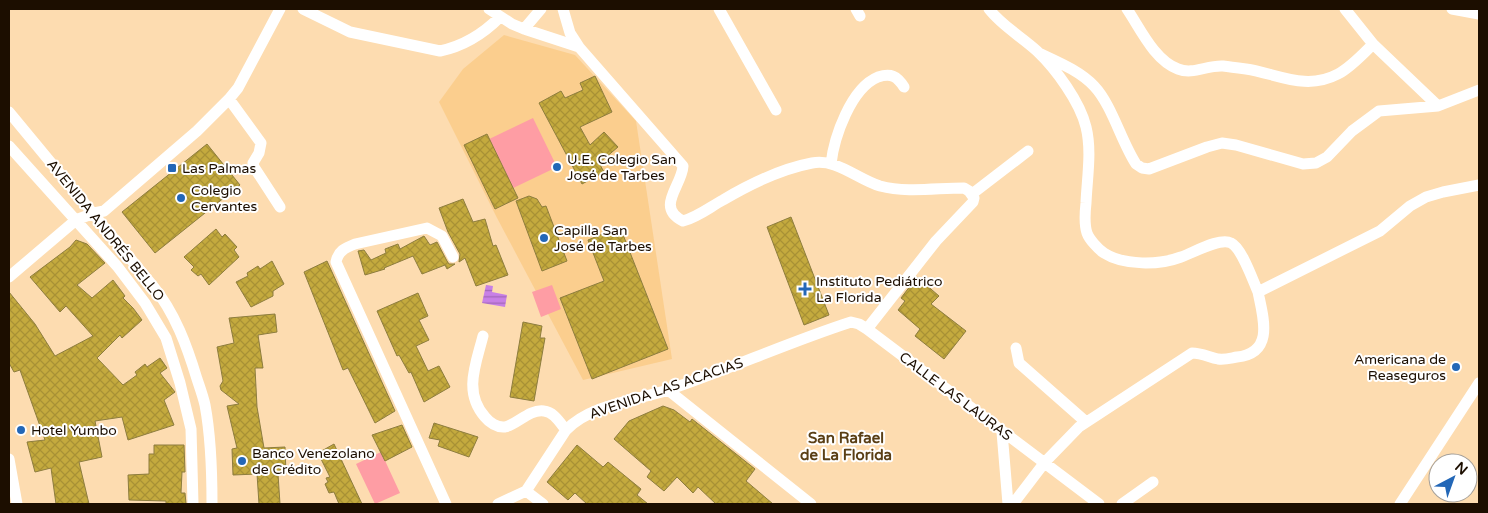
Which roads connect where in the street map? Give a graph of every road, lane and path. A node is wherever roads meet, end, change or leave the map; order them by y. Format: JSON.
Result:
{"nodes":[{"id":1,"x":280,"y":9,"type":"edge"},
{"id":2,"x":302,"y":9,"type":"edge"},
{"id":3,"x":489,"y":9,"type":"edge"},
{"id":4,"x":541,"y":9,"type":"edge"},
{"id":5,"x":563,"y":9,"type":"edge"},
{"id":6,"x":718,"y":9,"type":"edge"},
{"id":7,"x":989,"y":9,"type":"edge"},
{"id":8,"x":1126,"y":9,"type":"edge"},
{"id":9,"x":1345,"y":9,"type":"edge"},
{"id":10,"x":1452,"y":9,"type":"edge"},
{"id":11,"x":1479,"y":14,"type":"edge"},
{"id":12,"x":500,"y":17,"type":"junction"},
{"id":13,"x":524,"y":29,"type":"junction"},
{"id":14,"x":1373,"y":44,"type":"junction"},
{"id":15,"x":579,"y":47,"type":"junction"},
{"id":16,"x":1039,"y":53,"type":"junction"},
{"id":17,"x":904,"y":87,"type":"dead end"},
{"id":18,"x":1479,"y":90,"type":"edge"},
{"id":19,"x":229,"y":100,"type":"junction"},
{"id":20,"x":1438,"y":106,"type":"junction"},
{"id":21,"x":776,"y":110,"type":"dead end"},
{"id":22,"x":9,"y":112,"type":"edge"},
{"id":23,"x":9,"y":146,"type":"edge"},
{"id":24,"x":1028,"y":151,"type":"dead end"},
{"id":25,"x":830,"y":164,"type":"junction"},
{"id":26,"x":1479,"y":186,"type":"edge"},
{"id":27,"x":972,"y":194,"type":"junction"},
{"id":28,"x":280,"y":207,"type":"dead end"},
{"id":29,"x":94,"y":213,"type":"junction"},
{"id":30,"x":76,"y":220,"type":"junction"},
{"id":31,"x":453,"y":257,"type":"dead end"},
{"id":32,"x":9,"y":276,"type":"edge"},
{"id":33,"x":1258,"y":292,"type":"junction"},
{"id":34,"x":867,"y":329,"type":"junction"},
{"id":35,"x":483,"y":336,"type":"dead end"},
{"id":36,"x":1016,"y":348,"type":"dead end"},
{"id":37,"x":1479,"y":383,"type":"edge"},
{"id":38,"x":668,"y":390,"type":"junction"},
{"id":39,"x":1086,"y":422,"type":"junction"},
{"id":40,"x":566,"y":430,"type":"junction"},
{"id":41,"x":1002,"y":432,"type":"junction"},
{"id":42,"x":9,"y":459,"type":"edge"},
{"id":43,"x":1045,"y":462,"type":"junction"},
{"id":44,"x":10,"y":475,"type":"edge"},
{"id":45,"x":1152,"y":482,"type":"dead end"},
{"id":46,"x":526,"y":491,"type":"junction"},
{"id":47,"x":17,"y":504,"type":"edge"},
{"id":48,"x":193,"y":504,"type":"edge"},
{"id":49,"x":212,"y":504,"type":"edge"},
{"id":50,"x":446,"y":504,"type":"edge"},
{"id":51,"x":498,"y":504,"type":"edge"},
{"id":52,"x":543,"y":504,"type":"edge"},
{"id":53,"x":811,"y":504,"type":"edge"},
{"id":54,"x":1008,"y":504,"type":"edge"},
{"id":55,"x":1013,"y":504,"type":"edge"},
{"id":56,"x":1099,"y":504,"type":"edge"},
{"id":57,"x":1122,"y":504,"type":"edge"},
{"id":58,"x":1400,"y":504,"type":"edge"}],
"edges":[{"from":1,"to":19,"type":"street"},
{"from":2,"to":12,"type":"street"},
{"from":3,"to":12,"type":"street"},
{"from":4,"to":13,"type":"street"},
{"from":5,"to":15,"type":"street"},
{"from":6,"to":21,"type":"street"},
{"from":7,"to":16,"type":"street"},
{"from":8,"to":14,"type":"street"},
{"from":9,"to":14,"type":"street"},
{"from":10,"to":11,"type":"street"},
{"from":12,"to":13,"type":"street"},
{"from":13,"to":15,"type":"street"},
{"from":14,"to":20,"type":"street"},
{"from":15,"to":25,"type":"street"},
{"from":16,"to":20,"type":"street"},
{"from":16,"to":33,"type":"street"},
{"from":17,"to":25,"type":"street"},
{"from":18,"to":20,"type":"street"},
{"from":19,"to":28,"type":"street"},
{"from":19,"to":29,"type":"street"},
{"from":22,"to":29,"type":"street","name":"AVENIDA ANDRÉS BELLO"},
{"from":23,"to":30,"type":"street","name":"AVENIDA ANDRÉS BELLO"},
{"from":24,"to":27,"type":"street"},
{"from":25,"to":27,"type":"street"},
{"from":26,"to":33,"type":"street"},
{"from":27,"to":34,"type":"street"},
{"from":29,"to":30,"type":"street"},
{"from":29,"to":49,"type":"street","name":"AVENIDA ANDRÉS BELLO"},
{"from":30,"to":32,"type":"street"},
{"from":30,"to":48,"type":"street","name":"AVENIDA ANDRÉS BELLO"},
{"from":31,"to":50,"type":"street"},
{"from":33,"to":39,"type":"street"},
{"from":34,"to":38,"type":"street","name":"AVENIDA LAS ACACIAS"},
{"from":34,"to":41,"type":"street","name":"CALLE LAS LAURAS"},
{"from":35,"to":40,"type":"street"},
{"from":36,"to":39,"type":"street"},
{"from":37,"to":58,"type":"street"},
{"from":38,"to":40,"type":"street","name":"AVENIDA LAS ACACIAS"},
{"from":38,"to":53,"type":"street"},
{"from":39,"to":43,"type":"street"},
{"from":40,"to":46,"type":"street","name":"AVENIDA LAS ACACIAS"},
{"from":41,"to":43,"type":"street","name":"CALLE LAS LAURAS"},
{"from":41,"to":54,"type":"street"},
{"from":42,"to":44,"type":"street"},
{"from":43,"to":55,"type":"street"},
{"from":43,"to":56,"type":"street","name":"CALLE LAS LAURAS"},
{"from":44,"to":47,"type":"street"},
{"from":45,"to":57,"type":"street"},
{"from":46,"to":51,"type":"street"},
{"from":46,"to":52,"type":"street"}]}
